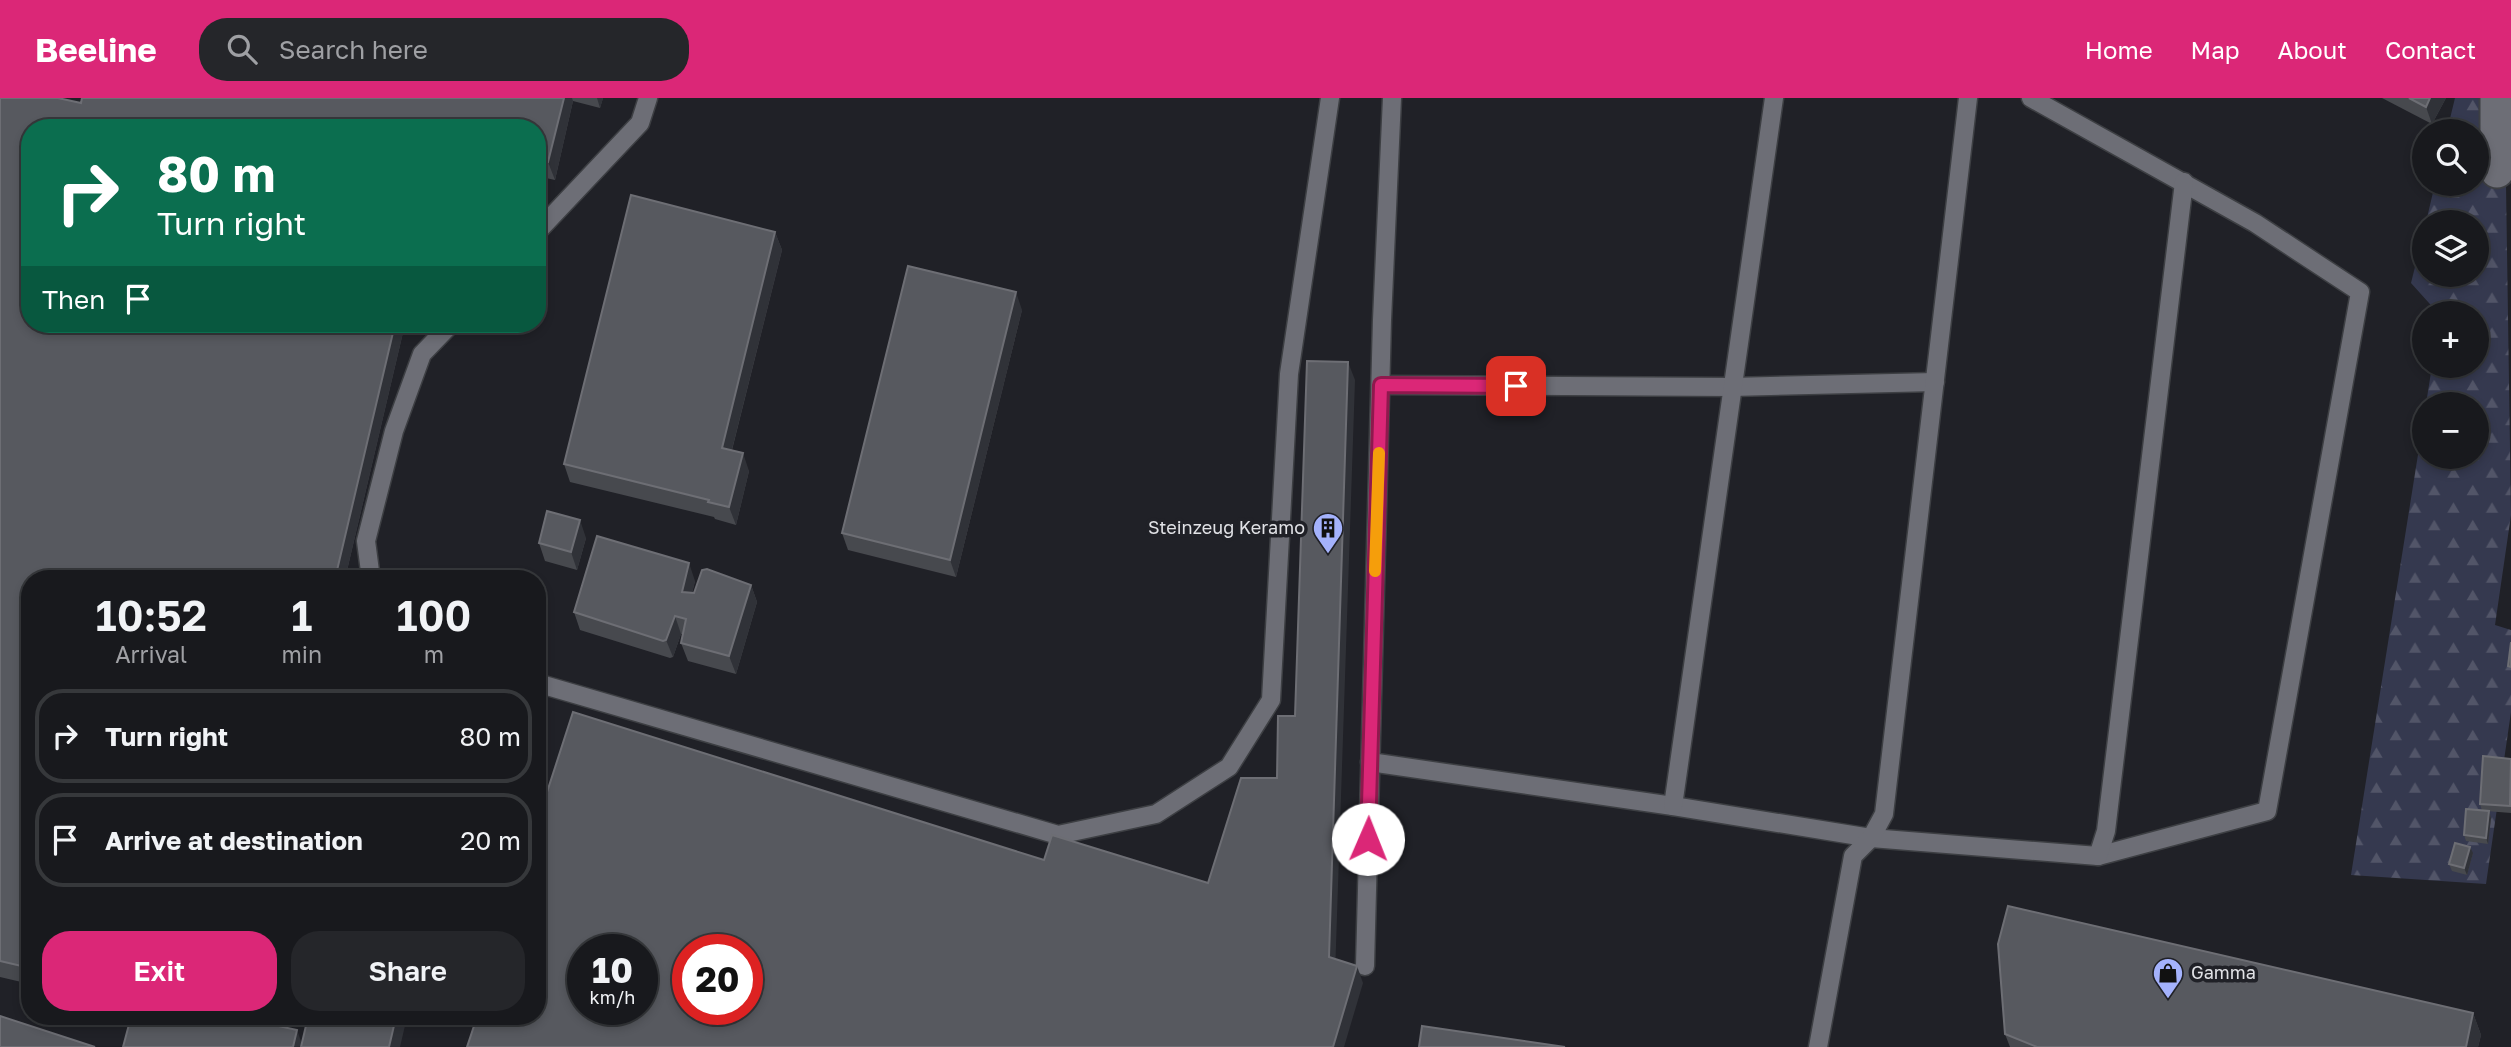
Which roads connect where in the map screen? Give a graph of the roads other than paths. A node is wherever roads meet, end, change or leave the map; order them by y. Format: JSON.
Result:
{"nodes":[{"id":1,"x":648,"y":98,"type":"edge"},
{"id":2,"x":1330,"y":98,"type":"edge"},
{"id":3,"x":1392,"y":98,"type":"edge"},
{"id":4,"x":1774,"y":98,"type":"edge"},
{"id":5,"x":1968,"y":98,"type":"edge"},
{"id":6,"x":2031,"y":98,"type":"edge"},
{"id":7,"x":2497,"y":98,"type":"edge"},
{"id":8,"x":2497,"y":171,"type":"dead end"},
{"id":9,"x":2184,"y":182,"type":"junction"},
{"id":10,"x":546,"y":222,"type":"edge"},
{"id":11,"x":442,"y":333,"type":"edge"},
{"id":12,"x":1935,"y":382,"type":"junction"},
{"id":13,"x":1381,"y":385,"type":"junction"},
{"id":14,"x":1732,"y":387,"type":"junction"},
{"id":15,"x":371,"y":570,"type":"edge"},
{"id":16,"x":546,"y":686,"type":"edge"},
{"id":17,"x":1370,"y":762,"type":"junction"},
{"id":18,"x":1673,"y":806,"type":"junction"},
{"id":19,"x":1871,"y":838,"type":"junction"},
{"id":20,"x":2098,"y":856,"type":"junction"},
{"id":21,"x":1365,"y":966,"type":"dead end"},
{"id":22,"x":1818,"y":1047,"type":"edge"}],
"edges":[{"from":1,"to":10,"type":"lane"},
{"from":2,"to":16,"type":"lane"},
{"from":3,"to":13,"type":"lane"},
{"from":4,"to":14,"type":"lane"},
{"from":5,"to":12,"type":"lane"},
{"from":6,"to":9,"type":"lane"},
{"from":7,"to":8,"type":"street"},
{"from":9,"to":20,"type":"lane"},
{"from":9,"to":20,"type":"lane"},
{"from":11,"to":15,"type":"lane"},
{"from":12,"to":14,"type":"lane"},
{"from":12,"to":19,"type":"lane"},
{"from":13,"to":14,"type":"lane"},
{"from":13,"to":17,"type":"lane"},
{"from":14,"to":18,"type":"lane"},
{"from":17,"to":18,"type":"lane"},
{"from":17,"to":21,"type":"lane"},
{"from":18,"to":19,"type":"lane"},
{"from":19,"to":20,"type":"lane"},
{"from":19,"to":22,"type":"lane"}]}
